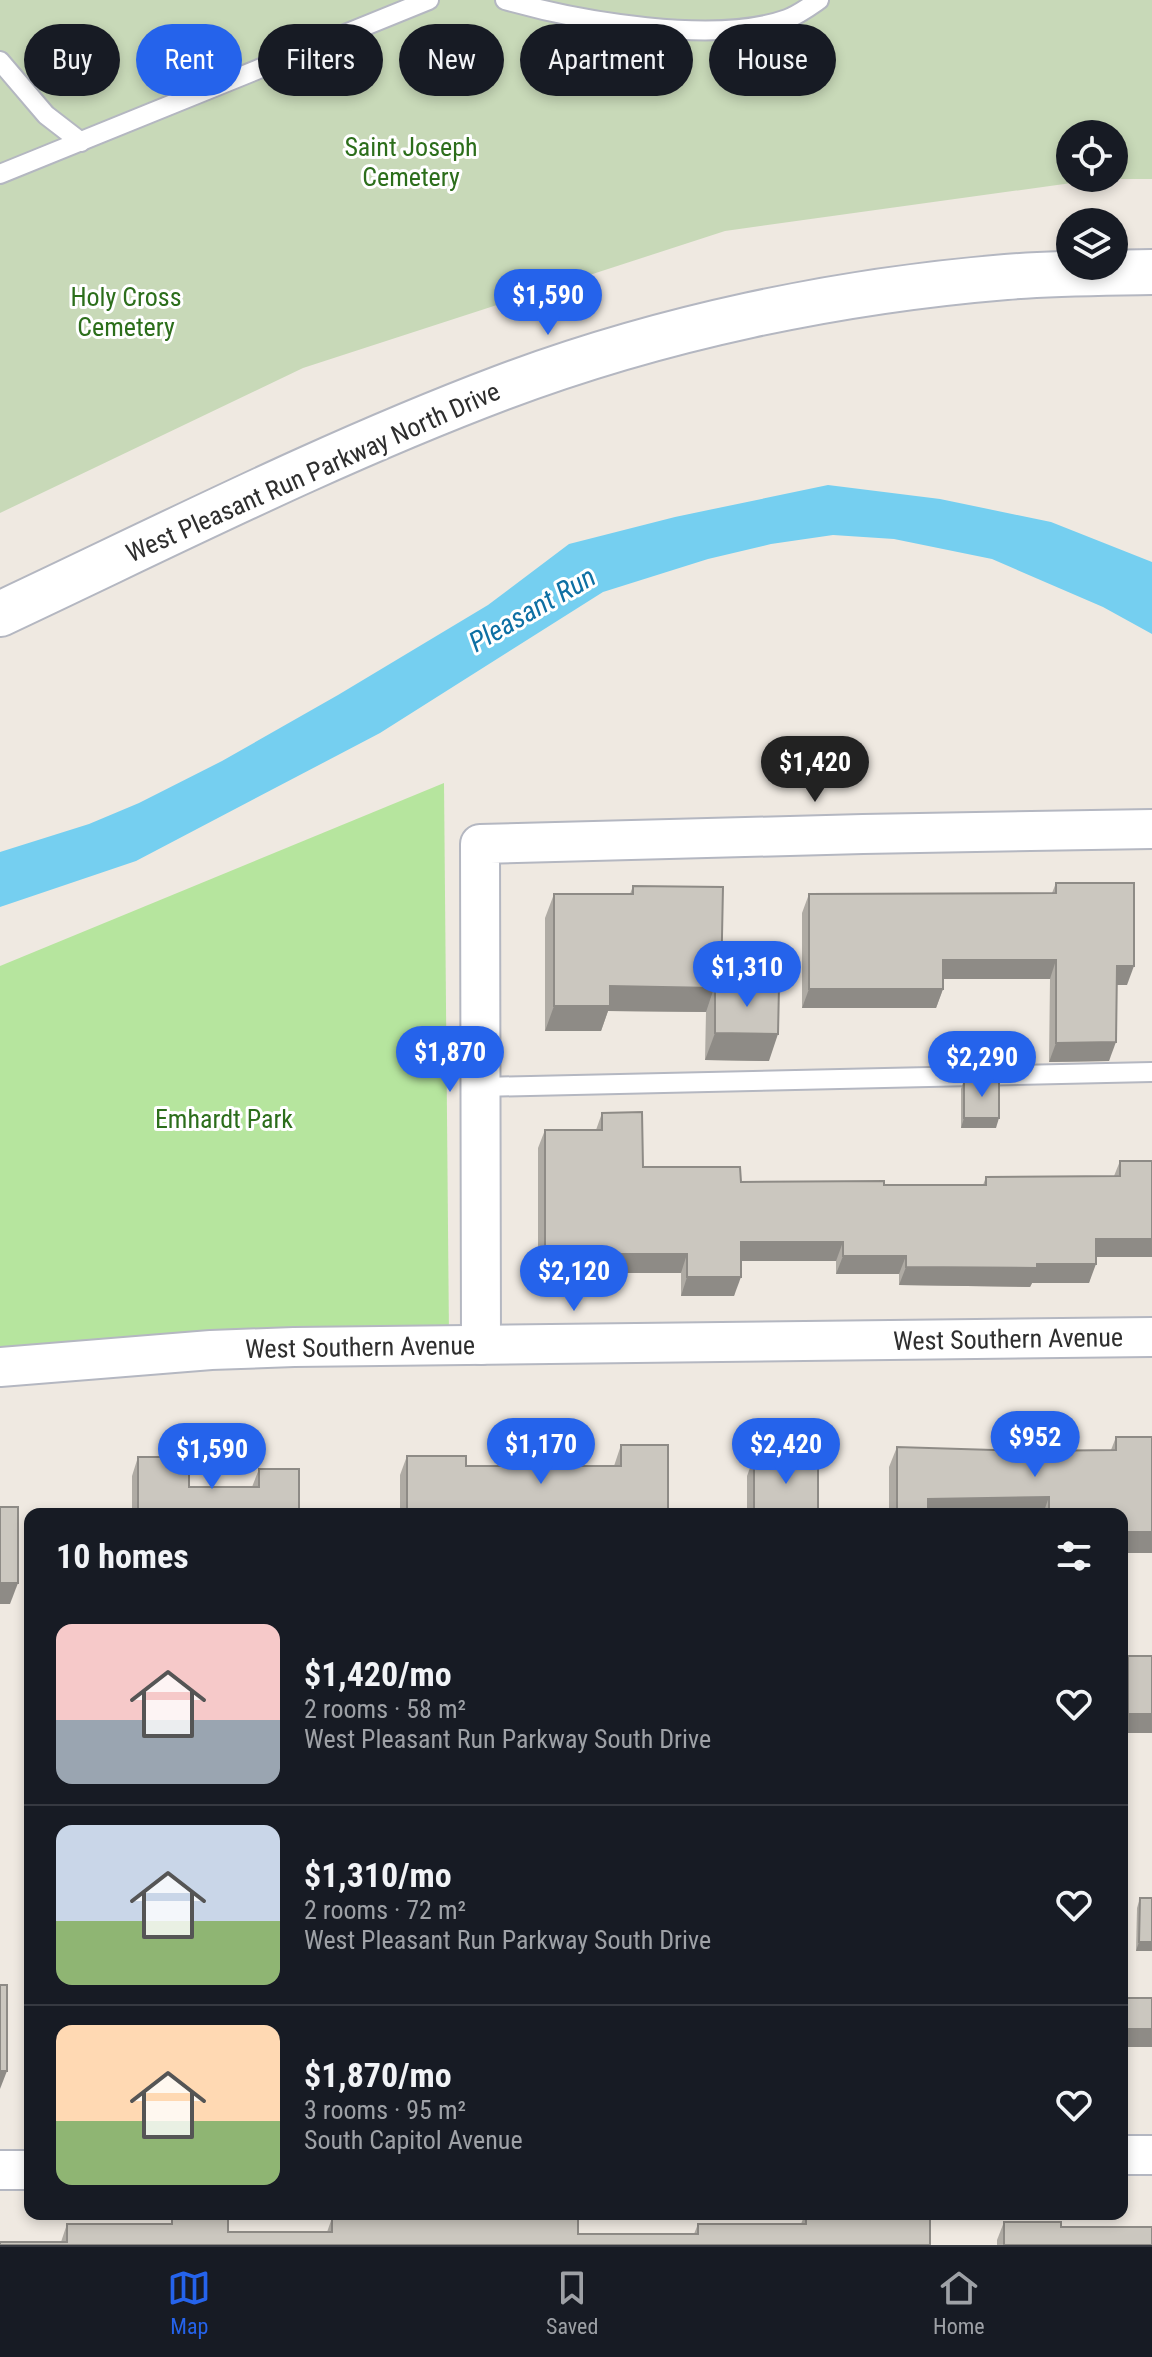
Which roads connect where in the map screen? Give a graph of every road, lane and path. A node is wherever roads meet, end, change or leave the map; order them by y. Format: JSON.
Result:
{"nodes":[{"id":1,"x":429,"y":0,"type":"edge"},
{"id":2,"x":505,"y":0,"type":"edge"},
{"id":3,"x":819,"y":0,"type":"edge"},
{"id":4,"x":402,"y":6,"type":"edge"},
{"id":5,"x":0,"y":61,"type":"edge"},
{"id":6,"x":81,"y":142,"type":"junction"},
{"id":7,"x":0,"y":174,"type":"edge"},
{"id":8,"x":1152,"y":272,"type":"edge"},
{"id":9,"x":0,"y":614,"type":"edge"},
{"id":10,"x":1152,"y":829,"type":"edge"},
{"id":11,"x":1152,"y":1072,"type":"edge"},
{"id":12,"x":481,"y":1087,"type":"junction"},
{"id":13,"x":1152,"y":1337,"type":"edge"},
{"id":14,"x":481,"y":1345,"type":"junction"},
{"id":15,"x":0,"y":1367,"type":"edge"},
{"id":16,"x":1128,"y":2155,"type":"edge"},
{"id":17,"x":1152,"y":2155,"type":"edge"},
{"id":18,"x":0,"y":2170,"type":"edge"},
{"id":19,"x":24,"y":2170,"type":"edge"}],
"edges":[{"from":1,"to":4,"type":"lane"},
{"from":2,"to":3,"type":"lane"},
{"from":4,"to":6,"type":"lane"},
{"from":5,"to":6,"type":"lane"},
{"from":6,"to":7,"type":"lane"},
{"from":8,"to":9,"type":"street","name":"West Pleasant Run Parkway North Drive"},
{"from":10,"to":12,"type":"street"},
{"from":11,"to":12,"type":"lane"},
{"from":12,"to":14,"type":"street"},
{"from":13,"to":14,"type":"street","name":"West Southern Avenue"},
{"from":14,"to":15,"type":"street","name":"West Southern Avenue"},
{"from":16,"to":17,"type":"street"},
{"from":18,"to":19,"type":"street"}]}
